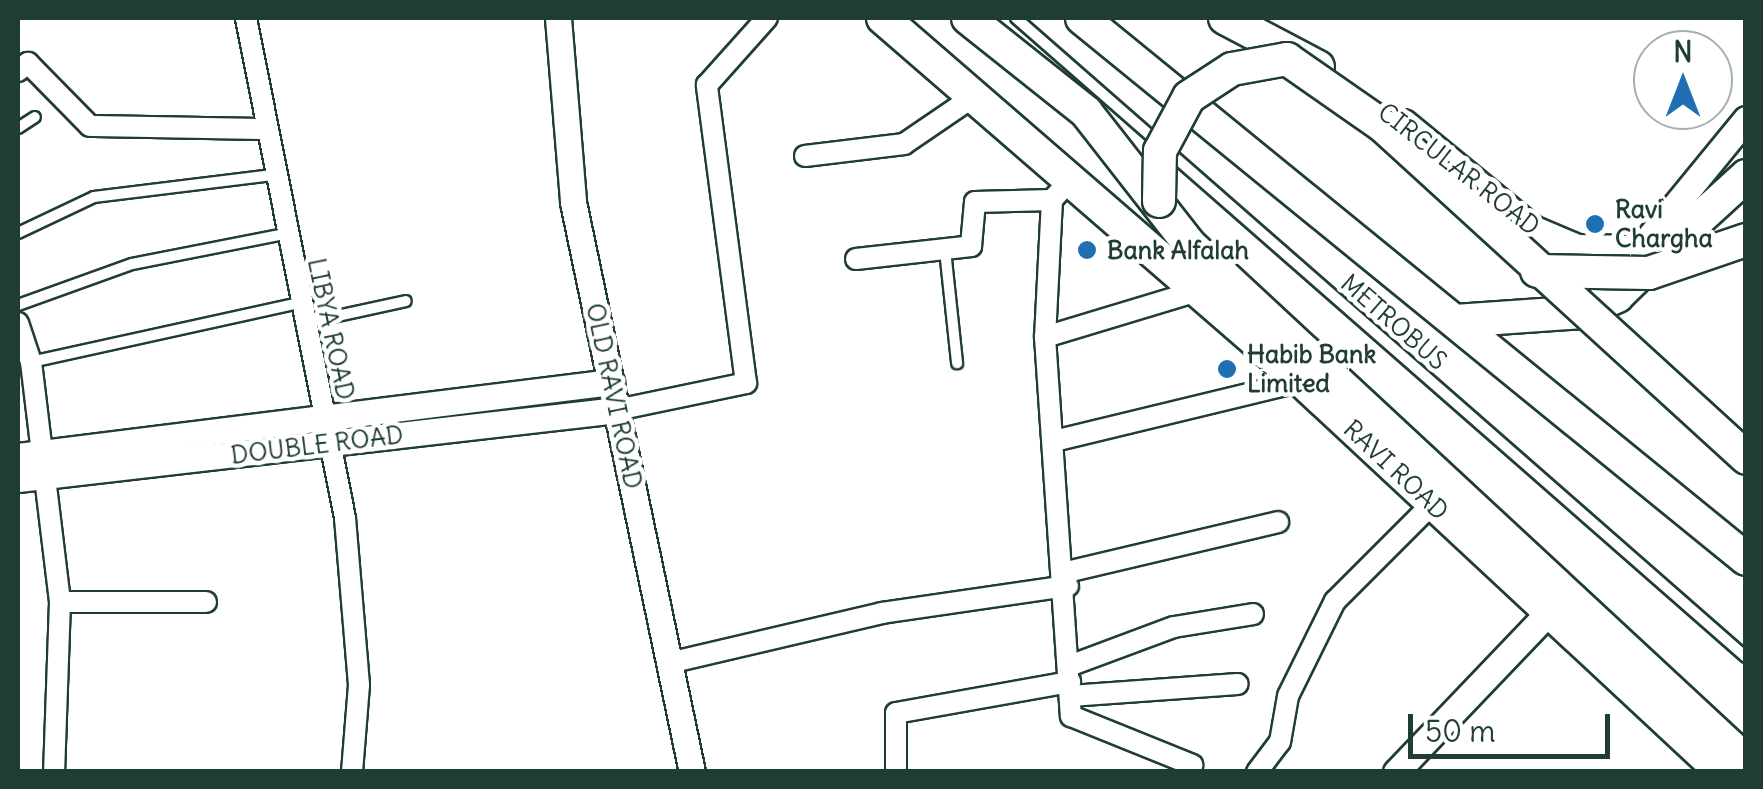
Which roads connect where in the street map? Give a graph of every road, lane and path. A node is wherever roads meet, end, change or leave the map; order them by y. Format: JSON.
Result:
{"nodes":[{"id":1,"x":246,"y":18,"type":"edge"},
{"id":2,"x":558,"y":18,"type":"edge"},
{"id":3,"x":768,"y":18,"type":"edge"},
{"id":4,"x":883,"y":18,"type":"edge"},
{"id":5,"x":968,"y":18,"type":"edge"},
{"id":6,"x":1016,"y":18,"type":"edge"},
{"id":7,"x":1082,"y":18,"type":"edge"},
{"id":8,"x":1204,"y":18,"type":"edge"},
{"id":9,"x":1225,"y":18,"type":"edge"},
{"id":10,"x":1287,"y":59,"type":"junction"},
{"id":11,"x":18,"y":71,"type":"edge"},
{"id":12,"x":973,"y":97,"type":"junction"},
{"id":13,"x":35,"y":117,"type":"dead end"},
{"id":14,"x":1746,"y":119,"type":"edge"},
{"id":15,"x":18,"y":128,"type":"edge"},
{"id":16,"x":265,"y":129,"type":"junction"},
{"id":17,"x":804,"y":156,"type":"dead end"},
{"id":18,"x":273,"y":175,"type":"junction"},
{"id":19,"x":1746,"y":176,"type":"edge"},
{"id":20,"x":1062,"y":188,"type":"junction"},
{"id":21,"x":1159,"y":201,"type":"junction"},
{"id":22,"x":18,"y":233,"type":"edge"},
{"id":23,"x":285,"y":234,"type":"junction"},
{"id":24,"x":1676,"y":240,"type":"junction"},
{"id":25,"x":1746,"y":240,"type":"edge"},
{"id":26,"x":946,"y":250,"type":"junction"},
{"id":27,"x":1637,"y":252,"type":"junction"},
{"id":28,"x":856,"y":259,"type":"dead end"},
{"id":29,"x":1537,"y":271,"type":"junction"},
{"id":30,"x":1197,"y":292,"type":"junction"},
{"id":31,"x":406,"y":301,"type":"dead end"},
{"id":32,"x":18,"y":304,"type":"edge"},
{"id":33,"x":302,"y":313,"type":"junction"},
{"id":34,"x":18,"y":322,"type":"edge"},
{"id":35,"x":1455,"y":322,"type":"junction"},
{"id":36,"x":1044,"y":336,"type":"junction"},
{"id":37,"x":31,"y":362,"type":"junction"},
{"id":38,"x":957,"y":362,"type":"dead end"},
{"id":39,"x":1302,"y":381,"type":"junction"},
{"id":40,"x":610,"y":382,"type":"junction"},
{"id":41,"x":617,"y":410,"type":"junction"},
{"id":42,"x":328,"y":431,"type":"junction"},
{"id":43,"x":1054,"y":441,"type":"junction"},
{"id":44,"x":1746,"y":458,"type":"edge"},
{"id":45,"x":36,"y":462,"type":"edge"},
{"id":46,"x":18,"y":480,"type":"edge"},
{"id":47,"x":1432,"y":504,"type":"junction"},
{"id":48,"x":1278,"y":522,"type":"dead end"},
{"id":49,"x":1746,"y":558,"type":"edge"},
{"id":50,"x":1067,"y":579,"type":"junction"},
{"id":51,"x":60,"y":602,"type":"junction"},
{"id":52,"x":206,"y":602,"type":"dead end"},
{"id":53,"x":1549,"y":612,"type":"junction"},
{"id":54,"x":1253,"y":614,"type":"dead end"},
{"id":55,"x":1746,"y":657,"type":"edge"},
{"id":56,"x":670,"y":662,"type":"junction"},
{"id":57,"x":1070,"y":681,"type":"junction"},
{"id":58,"x":1238,"y":684,"type":"dead end"},
{"id":59,"x":1739,"y":764,"type":"edge"},
{"id":60,"x":1192,"y":765,"type":"dead end"},
{"id":61,"x":54,"y":772,"type":"edge"},
{"id":62,"x":352,"y":772,"type":"edge"},
{"id":63,"x":692,"y":772,"type":"edge"},
{"id":64,"x":896,"y":772,"type":"edge"},
{"id":65,"x":1257,"y":772,"type":"edge"},
{"id":66,"x":1396,"y":772,"type":"edge"}],
"edges":[{"from":1,"to":16,"type":"street","name":"LIBYA ROAD"},
{"from":2,"to":40,"type":"street","name":"OLD RAVI ROAD"},
{"from":3,"to":41,"type":"street"},
{"from":4,"to":12,"type":"main road","name":"RAVI ROAD"},
{"from":5,"to":21,"type":"main road"},
{"from":6,"to":55,"type":"lane","name":"METROBUS"},
{"from":7,"to":35,"type":"main road"},
{"from":8,"to":10,"type":"main road"},
{"from":9,"to":27,"type":"main road","name":"CIRCULAR ROAD"},
{"from":10,"to":21,"type":"main road","bridge":true},
{"from":10,"to":29,"type":"main road","bridge":true},
{"from":11,"to":16,"type":"street"},
{"from":12,"to":17,"type":"street"},
{"from":12,"to":20,"type":"main road","name":"RAVI ROAD"},
{"from":13,"to":15,"type":"lane"},
{"from":14,"to":27,"type":"street"},
{"from":16,"to":18,"type":"street","name":"LIBYA ROAD"},
{"from":18,"to":22,"type":"lane"},
{"from":18,"to":23,"type":"street","name":"LIBYA ROAD"},
{"from":19,"to":24,"type":"main road","name":"CIRCULAR ROAD"},
{"from":20,"to":26,"type":"street"},
{"from":20,"to":30,"type":"main road","name":"RAVI ROAD"},
{"from":20,"to":36,"type":"street"},
{"from":21,"to":59,"type":"main road"},
{"from":23,"to":32,"type":"lane"},
{"from":23,"to":33,"type":"street","name":"LIBYA ROAD"},
{"from":24,"to":27,"type":"main road","name":"CIRCULAR ROAD"},
{"from":24,"to":35,"type":"main road"},
{"from":25,"to":29,"type":"main road","name":"CIRCULAR ROAD","bridge":true},
{"from":26,"to":28,"type":"street"},
{"from":26,"to":38,"type":"lane"},
{"from":29,"to":44,"type":"main road","bridge":true},
{"from":30,"to":36,"type":"street"},
{"from":30,"to":39,"type":"main road","name":"RAVI ROAD"},
{"from":31,"to":33,"type":"lane"},
{"from":33,"to":37,"type":"lane"},
{"from":33,"to":42,"type":"street","name":"LIBYA ROAD"},
{"from":34,"to":37,"type":"street"},
{"from":35,"to":49,"type":"main road"},
{"from":36,"to":43,"type":"street"},
{"from":37,"to":45,"type":"street"},
{"from":39,"to":43,"type":"street"},
{"from":39,"to":47,"type":"main road","name":"RAVI ROAD"},
{"from":40,"to":41,"type":"street","name":"OLD RAVI ROAD"},
{"from":40,"to":42,"type":"street","name":"DOUBLE ROAD"},
{"from":41,"to":42,"type":"street","name":"DOUBLE ROAD"},
{"from":41,"to":56,"type":"street","name":"OLD RAVI ROAD"},
{"from":42,"to":45,"type":"street","name":"DOUBLE ROAD"},
{"from":42,"to":62,"type":"street","name":"LIBYA ROAD"},
{"from":43,"to":50,"type":"street"},
{"from":45,"to":46,"type":"street","name":"DOUBLE ROAD"},
{"from":45,"to":51,"type":"street"},
{"from":47,"to":53,"type":"main road","name":"RAVI ROAD"},
{"from":47,"to":65,"type":"street"},
{"from":48,"to":50,"type":"street"},
{"from":50,"to":56,"type":"street"},
{"from":50,"to":57,"type":"street"},
{"from":51,"to":52,"type":"street"},
{"from":51,"to":61,"type":"street"},
{"from":53,"to":59,"type":"main road","name":"RAVI ROAD"},
{"from":53,"to":66,"type":"street"},
{"from":54,"to":57,"type":"street"},
{"from":56,"to":63,"type":"street","name":"OLD RAVI ROAD"},
{"from":57,"to":58,"type":"street"},
{"from":57,"to":60,"type":"street"},
{"from":57,"to":64,"type":"street"}]}
